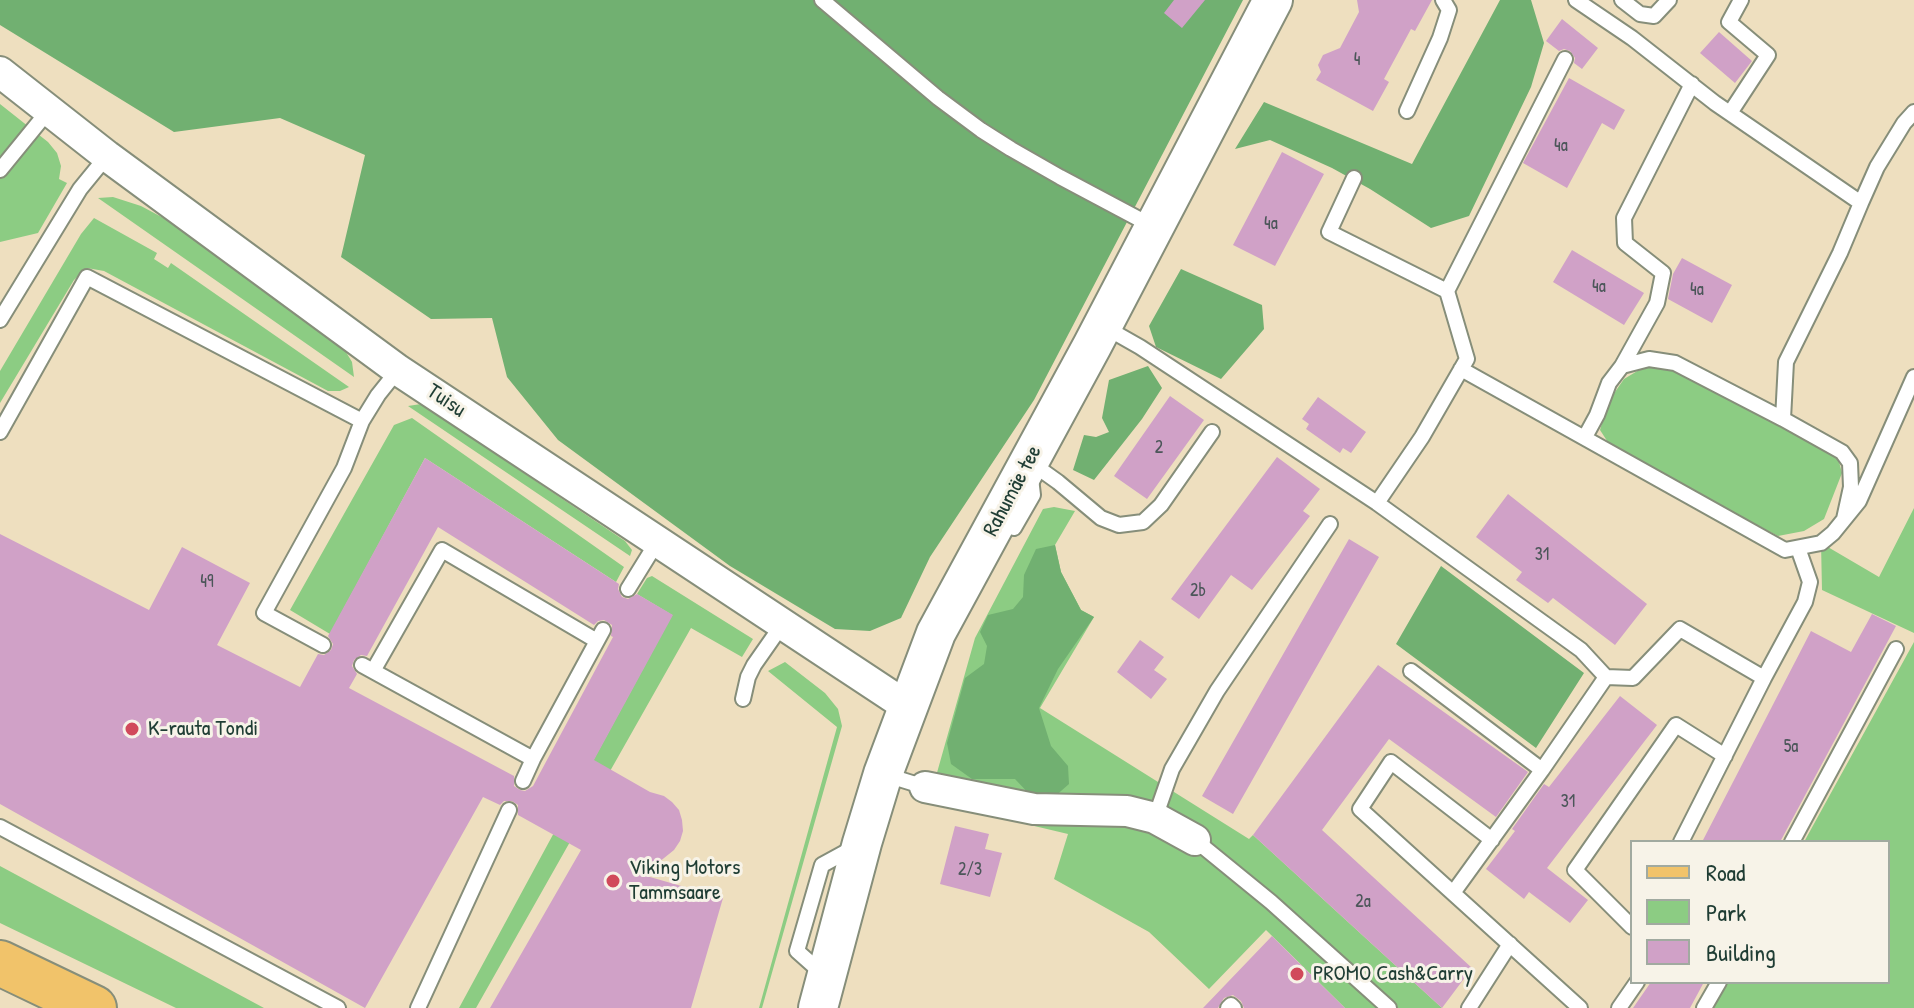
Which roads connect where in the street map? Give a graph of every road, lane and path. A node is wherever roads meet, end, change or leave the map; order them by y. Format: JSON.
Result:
{"nodes":[{"id":1,"x":822,"y":0,"type":"edge"},
{"id":2,"x":1273,"y":0,"type":"edge"},
{"id":3,"x":1443,"y":0,"type":"edge"},
{"id":4,"x":1575,"y":0,"type":"edge"},
{"id":5,"x":1622,"y":0,"type":"edge"},
{"id":6,"x":1669,"y":0,"type":"edge"},
{"id":7,"x":1741,"y":0,"type":"edge"},
{"id":8,"x":1584,"y":14,"type":"dead end"},
{"id":9,"x":1565,"y":59,"type":"dead end"},
{"id":10,"x":0,"y":72,"type":"edge"},
{"id":11,"x":1692,"y":84,"type":"junction"},
{"id":12,"x":49,"y":110,"type":"junction"},
{"id":13,"x":1407,"y":111,"type":"dead end"},
{"id":14,"x":1914,"y":112,"type":"edge"},
{"id":15,"x":1730,"y":113,"type":"junction"},
{"id":16,"x":107,"y":156,"type":"junction"},
{"id":17,"x":0,"y":170,"type":"edge"},
{"id":18,"x":1354,"y":178,"type":"dead end"},
{"id":19,"x":1861,"y":203,"type":"junction"},
{"id":20,"x":1155,"y":227,"type":"junction"},
{"id":21,"x":1447,"y":291,"type":"junction"},
{"id":22,"x":0,"y":320,"type":"edge"},
{"id":23,"x":1103,"y":326,"type":"junction"},
{"id":24,"x":1622,"y":366,"type":"junction"},
{"id":25,"x":1461,"y":369,"type":"junction"},
{"id":26,"x":398,"y":370,"type":"junction"},
{"id":27,"x":1914,"y":377,"type":"edge"},
{"id":28,"x":1783,"y":419,"type":"junction"},
{"id":29,"x":362,"y":421,"type":"junction"},
{"id":30,"x":0,"y":432,"type":"edge"},
{"id":31,"x":1212,"y":432,"type":"dead end"},
{"id":32,"x":1585,"y":437,"type":"junction"},
{"id":33,"x":1029,"y":462,"type":"junction"},
{"id":34,"x":1377,"y":503,"type":"junction"},
{"id":35,"x":1844,"y":519,"type":"junction"},
{"id":36,"x":1330,"y":524,"type":"dead end"},
{"id":37,"x":1009,"y":538,"type":"dead end"},
{"id":38,"x":657,"y":542,"type":"junction"},
{"id":39,"x":1798,"y":548,"type":"junction"},
{"id":40,"x":628,"y":589,"type":"dead end"},
{"id":41,"x":782,"y":625,"type":"junction"},
{"id":42,"x":323,"y":645,"type":"dead end"},
{"id":43,"x":1896,"y":649,"type":"dead end"},
{"id":44,"x":1411,"y":671,"type":"dead end"},
{"id":45,"x":1606,"y":677,"type":"junction"},
{"id":46,"x":1764,"y":678,"type":"junction"},
{"id":47,"x":743,"y":699,"type":"dead end"},
{"id":48,"x":908,"y":707,"type":"junction"},
{"id":49,"x":1725,"y":756,"type":"junction"},
{"id":50,"x":533,"y":759,"type":"junction"},
{"id":51,"x":1542,"y":770,"type":"junction"},
{"id":52,"x":883,"y":774,"type":"junction"},
{"id":53,"x":523,"y":781,"type":"dead end"},
{"id":54,"x":925,"y":787,"type":"joint"},
{"id":55,"x":509,"y":810,"type":"dead end"},
{"id":56,"x":1155,"y":818,"type":"junction"},
{"id":57,"x":0,"y":827,"type":"edge"},
{"id":58,"x":1195,"y":840,"type":"joint"},
{"id":59,"x":1492,"y":840,"type":"junction"},
{"id":60,"x":1682,"y":840,"type":"edge"},
{"id":61,"x":1793,"y":840,"type":"edge"},
{"id":62,"x":1453,"y":893,"type":"junction"},
{"id":63,"x":1630,"y":925,"type":"edge"},
{"id":64,"x":1510,"y":944,"type":"junction"},
{"id":65,"x":0,"y":963,"type":"edge"},
{"id":66,"x":1636,"y":984,"type":"edge"},
{"id":67,"x":1718,"y":984,"type":"edge"},
{"id":68,"x":822,"y":992,"type":"edge"},
{"id":69,"x":94,"y":1008,"type":"edge"},
{"id":70,"x":338,"y":1008,"type":"edge"},
{"id":71,"x":418,"y":1008,"type":"edge"},
{"id":72,"x":1389,"y":1008,"type":"edge"},
{"id":73,"x":1469,"y":1008,"type":"edge"},
{"id":74,"x":1580,"y":1008,"type":"edge"},
{"id":75,"x":1619,"y":1008,"type":"edge"},
{"id":76,"x":1704,"y":1008,"type":"edge"}],
"edges":[{"from":1,"to":20,"type":"lane"},
{"from":2,"to":20,"type":"street","name":"Rahumäe tee"},
{"from":3,"to":13,"type":"lane"},
{"from":4,"to":8,"type":"lane"},
{"from":4,"to":11,"type":"lane"},
{"from":5,"to":6,"type":"lane"},
{"from":7,"to":15,"type":"lane"},
{"from":9,"to":21,"type":"lane"},
{"from":10,"to":12,"type":"street","name":"Tuisu"},
{"from":11,"to":15,"type":"lane"},
{"from":11,"to":24,"type":"lane"},
{"from":12,"to":16,"type":"street","name":"Tuisu"},
{"from":12,"to":17,"type":"lane"},
{"from":14,"to":19,"type":"lane"},
{"from":15,"to":19,"type":"lane"},
{"from":16,"to":22,"type":"lane"},
{"from":16,"to":26,"type":"street","name":"Tuisu"},
{"from":18,"to":21,"type":"lane"},
{"from":19,"to":28,"type":"lane"},
{"from":20,"to":23,"type":"street","name":"Rahumäe tee"},
{"from":21,"to":25,"type":"lane"},
{"from":23,"to":33,"type":"street","name":"Rahumäe tee"},
{"from":23,"to":34,"type":"lane"},
{"from":24,"to":28,"type":"lane"},
{"from":24,"to":32,"type":"lane"},
{"from":25,"to":32,"type":"lane"},
{"from":25,"to":34,"type":"lane"},
{"from":26,"to":29,"type":"lane"},
{"from":26,"to":38,"type":"street","name":"Tuisu"},
{"from":27,"to":35,"type":"lane"},
{"from":28,"to":35,"type":"lane"},
{"from":29,"to":30,"type":"lane"},
{"from":29,"to":42,"type":"lane"},
{"from":31,"to":33,"type":"lane"},
{"from":32,"to":39,"type":"lane"},
{"from":33,"to":37,"type":"lane"},
{"from":33,"to":48,"type":"street","name":"Rahumäe tee"},
{"from":34,"to":45,"type":"lane"},
{"from":35,"to":39,"type":"lane"},
{"from":36,"to":56,"type":"lane"},
{"from":38,"to":40,"type":"lane"},
{"from":38,"to":41,"type":"street","name":"Tuisu"},
{"from":39,"to":46,"type":"lane"},
{"from":41,"to":47,"type":"lane"},
{"from":41,"to":48,"type":"street","name":"Tuisu"},
{"from":43,"to":61,"type":"lane"},
{"from":44,"to":51,"type":"lane"},
{"from":45,"to":46,"type":"lane"},
{"from":45,"to":51,"type":"lane"},
{"from":46,"to":49,"type":"lane"},
{"from":48,"to":52,"type":"street","name":"Rahumäe tee"},
{"from":49,"to":60,"type":"lane"},
{"from":49,"to":63,"type":"lane"},
{"from":50,"to":50,"type":"lane"},
{"from":50,"to":53,"type":"lane"},
{"from":51,"to":59,"type":"lane"},
{"from":52,"to":54,"type":"lane"},
{"from":52,"to":68,"type":"street","name":"Rahumäe tee"},
{"from":54,"to":56,"type":"street"},
{"from":55,"to":71,"type":"lane"},
{"from":56,"to":58,"type":"street"},
{"from":57,"to":70,"type":"lane"},
{"from":58,"to":72,"type":"lane"},
{"from":59,"to":62,"type":"lane"},
{"from":59,"to":62,"type":"lane"},
{"from":62,"to":64,"type":"lane"},
{"from":64,"to":73,"type":"lane"},
{"from":64,"to":74,"type":"lane"},
{"from":65,"to":69,"type":"main road"},
{"from":66,"to":75,"type":"lane"},
{"from":67,"to":76,"type":"lane"}]}
